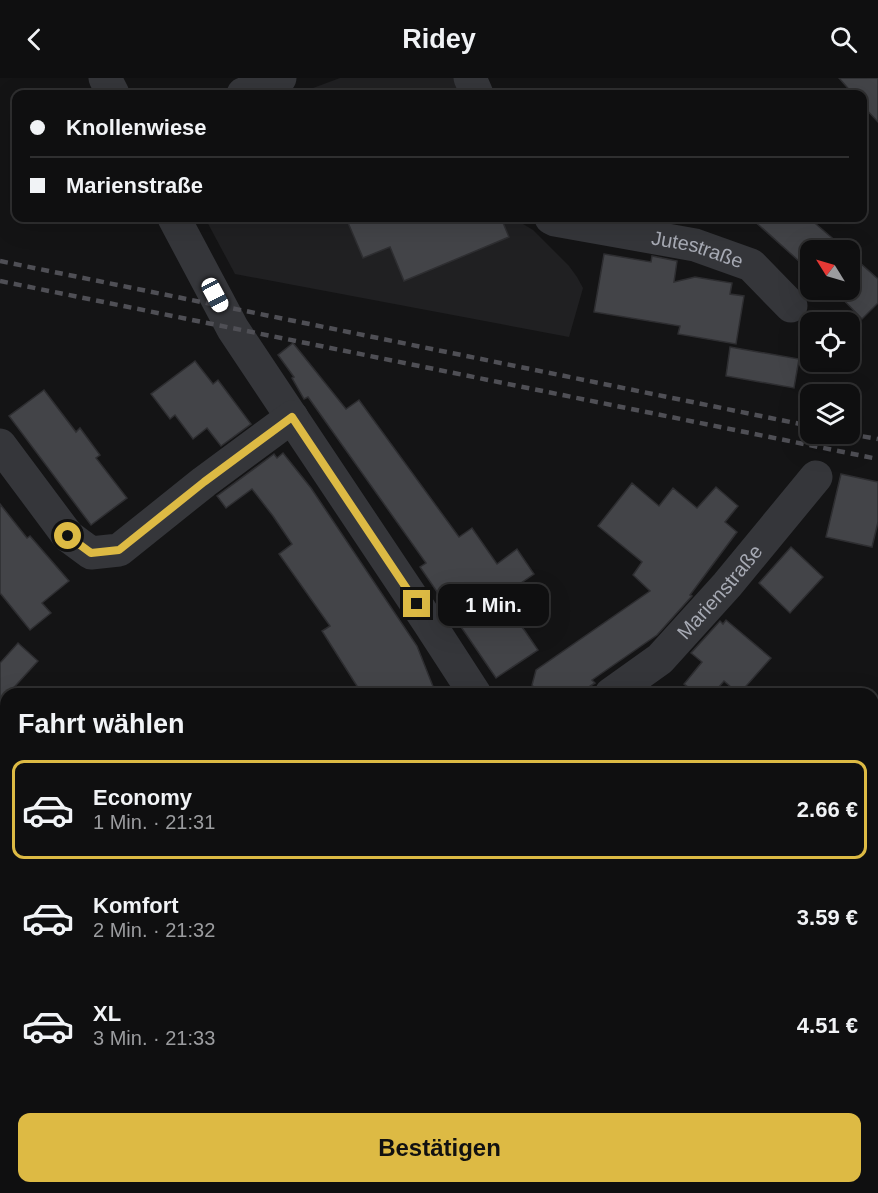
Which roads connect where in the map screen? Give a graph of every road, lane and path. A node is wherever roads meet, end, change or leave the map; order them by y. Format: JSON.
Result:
{"nodes":[{"id":1,"x":280,"y":78,"type":"edge"},
{"id":2,"x":252,"y":90,"type":"edge"},
{"id":3,"x":176,"y":222,"type":"edge"},
{"id":4,"x":566,"y":222,"type":"edge"},
{"id":5,"x":791,"y":306,"type":"dead end"},
{"id":6,"x":292,"y":417,"type":"junction"},
{"id":7,"x":0,"y":445,"type":"edge"},
{"id":8,"x":816,"y":477,"type":"dead end"},
{"id":9,"x":471,"y":688,"type":"edge"},
{"id":10,"x":619,"y":688,"type":"edge"}],
"edges":[{"from":1,"to":2,"type":"street"},
{"from":3,"to":6,"type":"street"},
{"from":4,"to":5,"type":"street","name":"Jutestraße"},
{"from":6,"to":7,"type":"street"},
{"from":6,"to":9,"type":"street"},
{"from":8,"to":10,"type":"street","name":"Marienstraße"}]}
